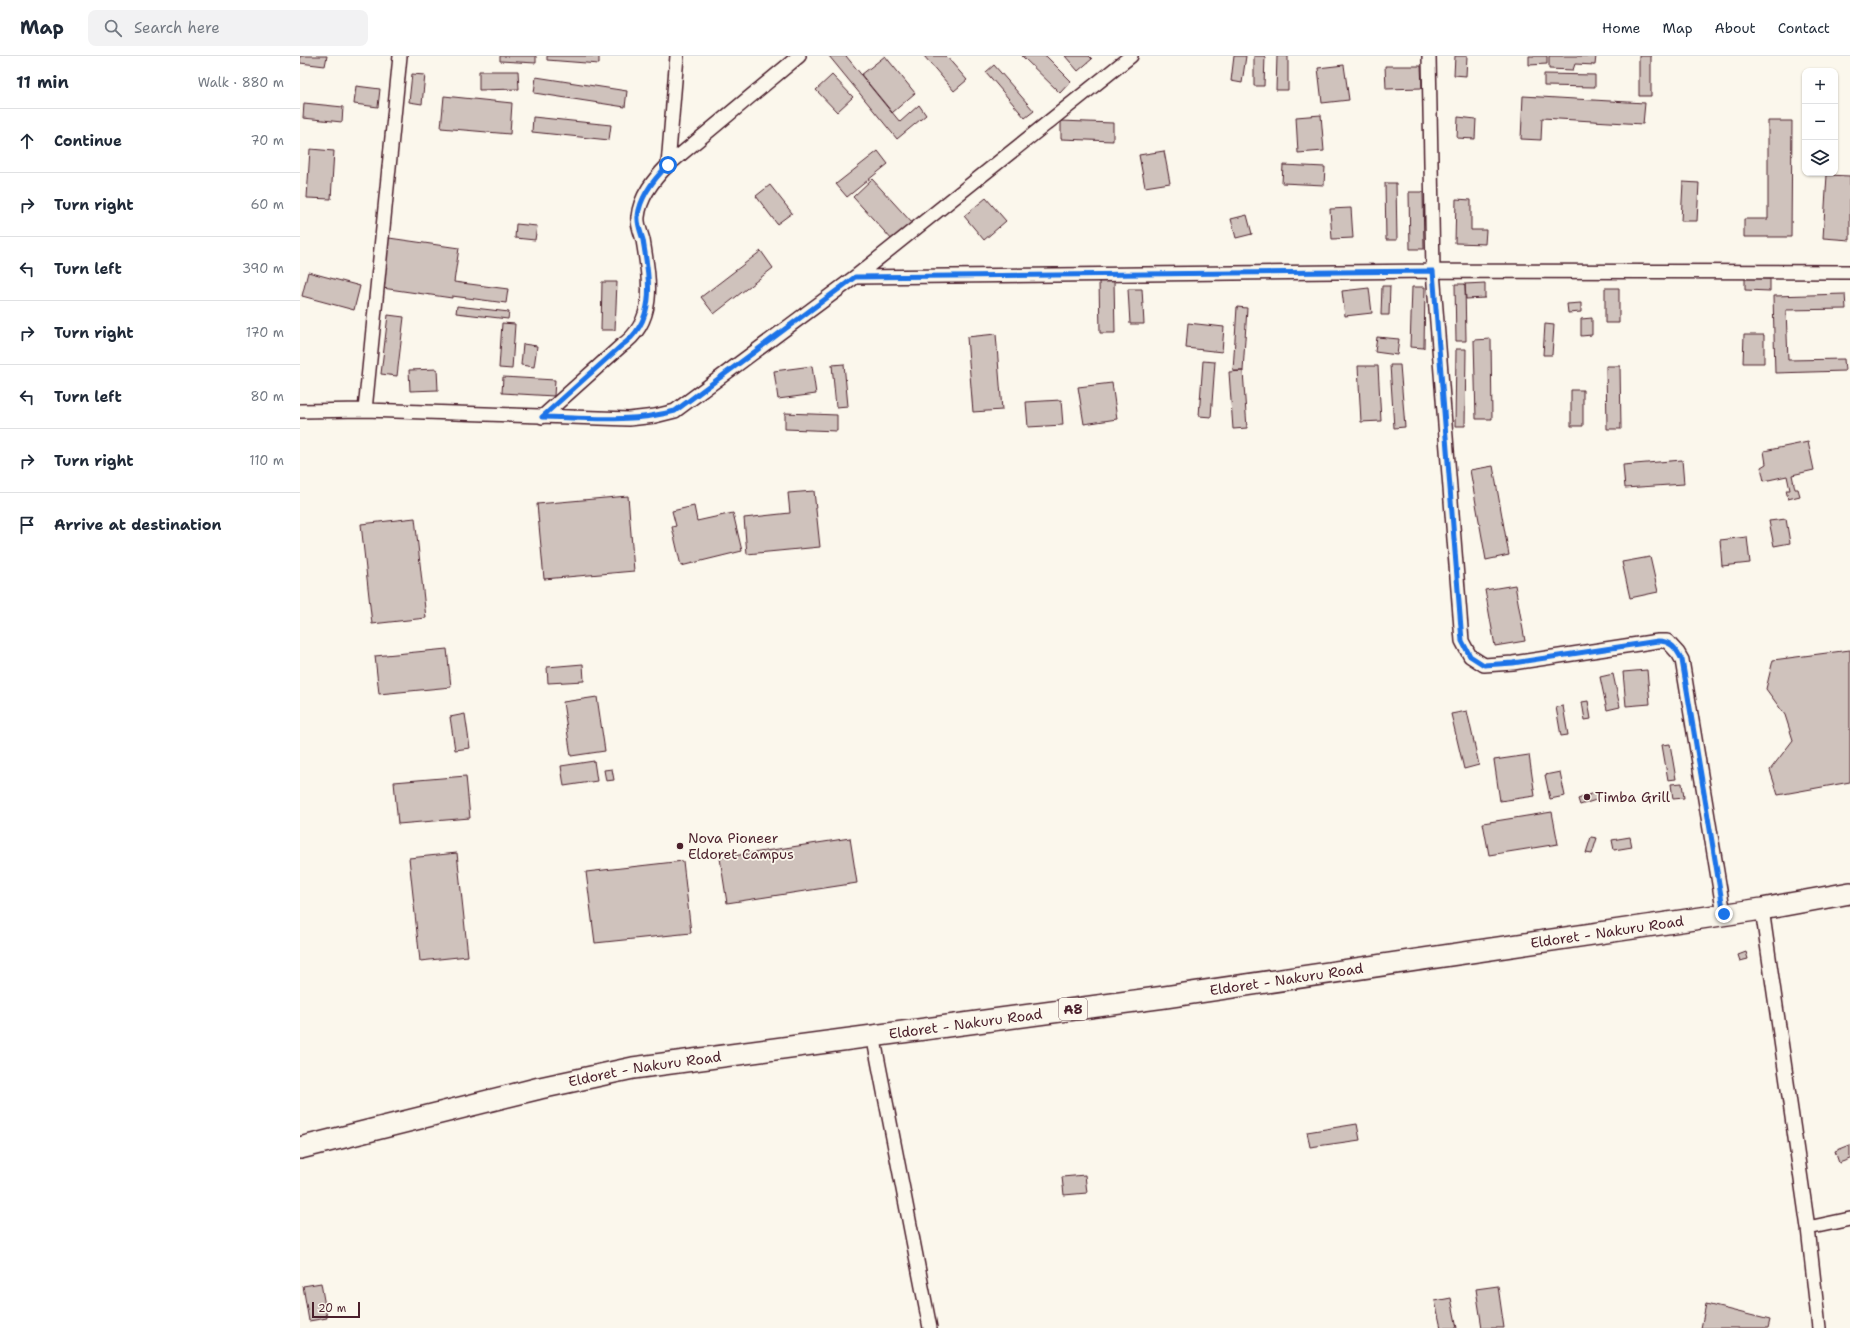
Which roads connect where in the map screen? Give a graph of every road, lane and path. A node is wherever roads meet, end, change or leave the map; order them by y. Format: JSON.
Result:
{"nodes":[{"id":1,"x":400,"y":56,"type":"edge"},
{"id":2,"x":677,"y":56,"type":"edge"},
{"id":3,"x":799,"y":56,"type":"edge"},
{"id":4,"x":1131,"y":56,"type":"edge"},
{"id":5,"x":1428,"y":56,"type":"edge"},
{"id":6,"x":668,"y":165,"type":"junction"},
{"id":7,"x":1433,"y":271,"type":"junction"},
{"id":8,"x":1850,"y":272,"type":"edge"},
{"id":9,"x":855,"y":277,"type":"junction"},
{"id":10,"x":365,"y":410,"type":"junction"},
{"id":11,"x":300,"y":411,"type":"edge"},
{"id":12,"x":542,"y":417,"type":"junction"},
{"id":13,"x":1850,"y":893,"type":"edge"},
{"id":14,"x":1762,"y":908,"type":"junction"},
{"id":15,"x":1724,"y":914,"type":"junction"},
{"id":16,"x":873,"y":1035,"type":"junction"},
{"id":17,"x":300,"y":1148,"type":"edge"},
{"id":18,"x":1850,"y":1219,"type":"edge"},
{"id":19,"x":1808,"y":1228,"type":"junction"},
{"id":20,"x":930,"y":1328,"type":"edge"},
{"id":21,"x":1819,"y":1328,"type":"edge"}],
"edges":[{"from":1,"to":10,"type":"street"},
{"from":2,"to":6,"type":"street"},
{"from":3,"to":6,"type":"street"},
{"from":4,"to":9,"type":"street"},
{"from":5,"to":7,"type":"street"},
{"from":6,"to":12,"type":"street"},
{"from":7,"to":8,"type":"street"},
{"from":7,"to":9,"type":"street"},
{"from":7,"to":15,"type":"street"},
{"from":9,"to":12,"type":"street"},
{"from":10,"to":11,"type":"street"},
{"from":10,"to":12,"type":"street"},
{"from":13,"to":14,"type":"highway","name":"Eldoret - Nakuru Road","number":"A8"},
{"from":14,"to":15,"type":"highway","name":"Eldoret - Nakuru Road","number":"A8"},
{"from":14,"to":19,"type":"street"},
{"from":15,"to":16,"type":"highway","name":"Eldoret - Nakuru Road","number":"A8"},
{"from":16,"to":17,"type":"highway","name":"Eldoret - Nakuru Road","number":"A8"},
{"from":16,"to":20,"type":"street"},
{"from":18,"to":19,"type":"street"},
{"from":19,"to":21,"type":"street"}]}
